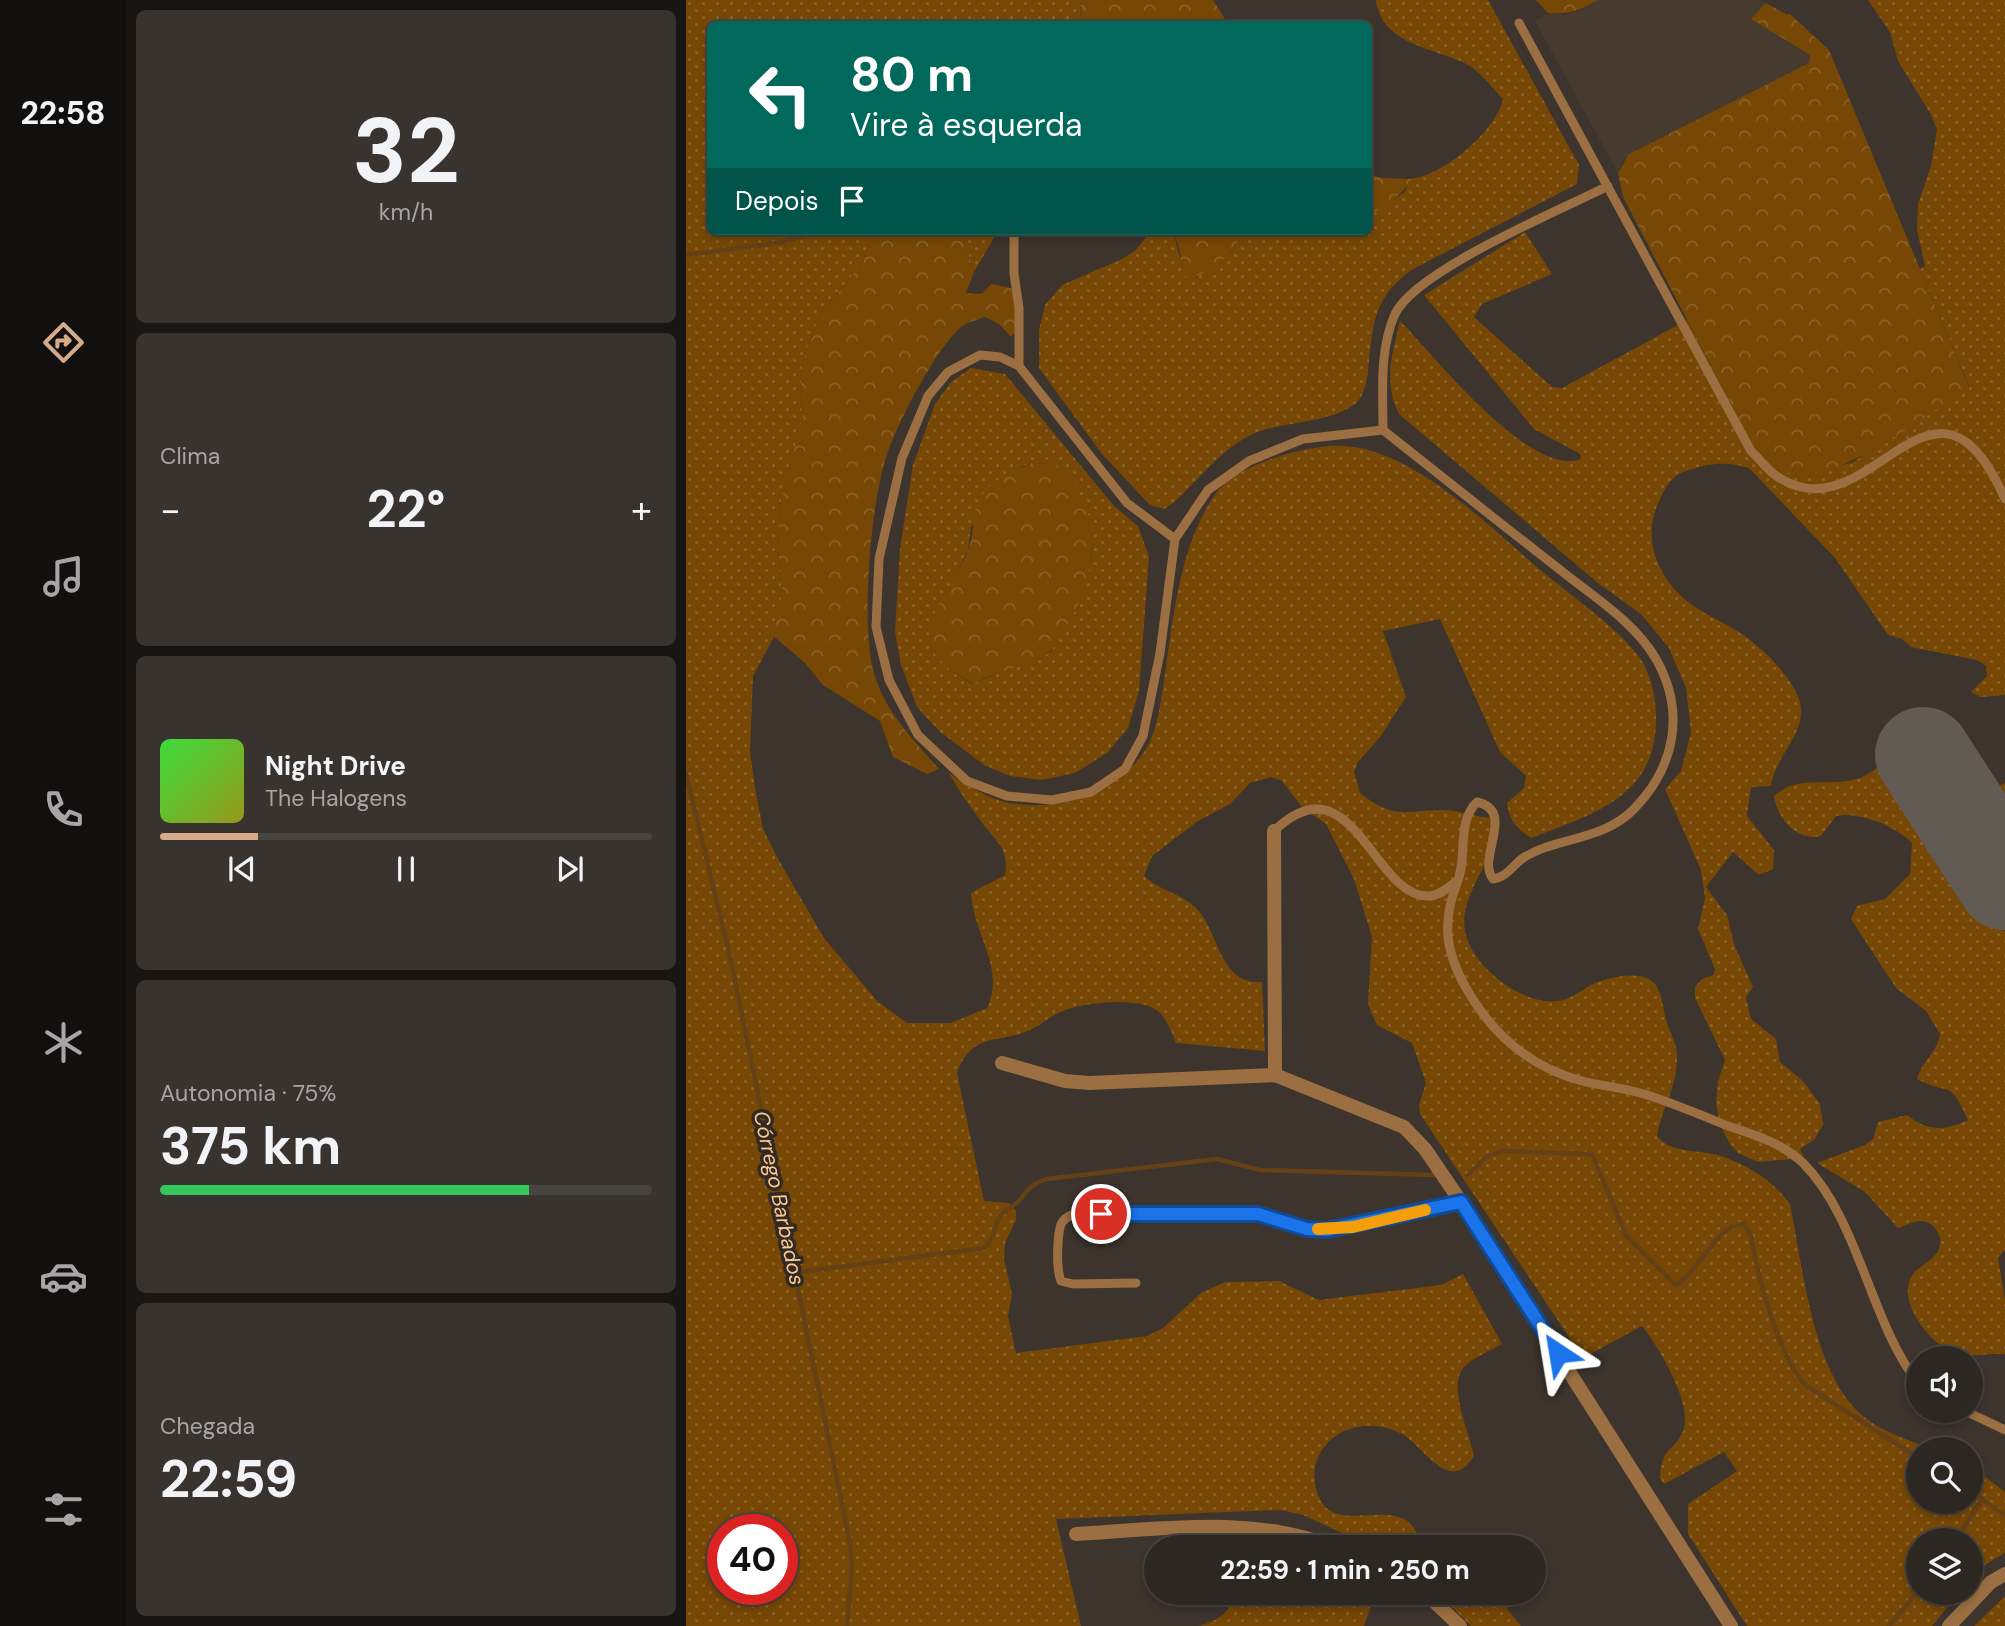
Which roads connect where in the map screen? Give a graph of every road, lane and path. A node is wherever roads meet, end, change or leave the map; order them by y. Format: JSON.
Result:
{"nodes":[{"id":1,"x":1518,"y":23,"type":"dead end"},
{"id":2,"x":1608,"y":186,"type":"junction"},
{"id":3,"x":1015,"y":235,"type":"edge"},
{"id":4,"x":1019,"y":366,"type":"junction"},
{"id":5,"x":1383,"y":430,"type":"junction"},
{"id":6,"x":2005,"y":499,"type":"edge"},
{"id":7,"x":1175,"y":539,"type":"junction"},
{"id":8,"x":1274,"y":831,"type":"joint"},
{"id":9,"x":1459,"y":878,"type":"junction"},
{"id":10,"x":1002,"y":1063,"type":"dead end"},
{"id":11,"x":1275,"y":1075,"type":"junction"},
{"id":12,"x":1461,"y":1202,"type":"junction"},
{"id":13,"x":1136,"y":1283,"type":"dead end"},
{"id":14,"x":1906,"y":1362,"type":"edge"},
{"id":15,"x":1983,"y":1420,"type":"edge"},
{"id":16,"x":2005,"y":1430,"type":"edge"},
{"id":17,"x":1076,"y":1534,"type":"dead end"},
{"id":18,"x":1303,"y":1535,"type":"edge"},
{"id":19,"x":2005,"y":1574,"type":"edge"},
{"id":20,"x":1438,"y":1605,"type":"edge"},
{"id":21,"x":1460,"y":1626,"type":"edge"},
{"id":22,"x":1731,"y":1626,"type":"edge"},
{"id":23,"x":1949,"y":1626,"type":"edge"}],
"edges":[{"from":1,"to":2,"type":"lane"},
{"from":2,"to":5,"type":"lane"},
{"from":2,"to":6,"type":"lane"},
{"from":3,"to":4,"type":"lane"},
{"from":4,"to":7,"type":"lane"},
{"from":4,"to":7,"type":"lane"},
{"from":5,"to":7,"type":"lane"},
{"from":5,"to":9,"type":"lane"},
{"from":8,"to":9,"type":"lane"},
{"from":8,"to":11,"type":"street"},
{"from":9,"to":14,"type":"lane"},
{"from":10,"to":11,"type":"street"},
{"from":11,"to":12,"type":"street"},
{"from":12,"to":13,"type":"lane"},
{"from":12,"to":22,"type":"street"},
{"from":15,"to":16,"type":"lane"},
{"from":17,"to":18,"type":"street"},
{"from":19,"to":23,"type":"street"},
{"from":20,"to":21,"type":"street"}]}
